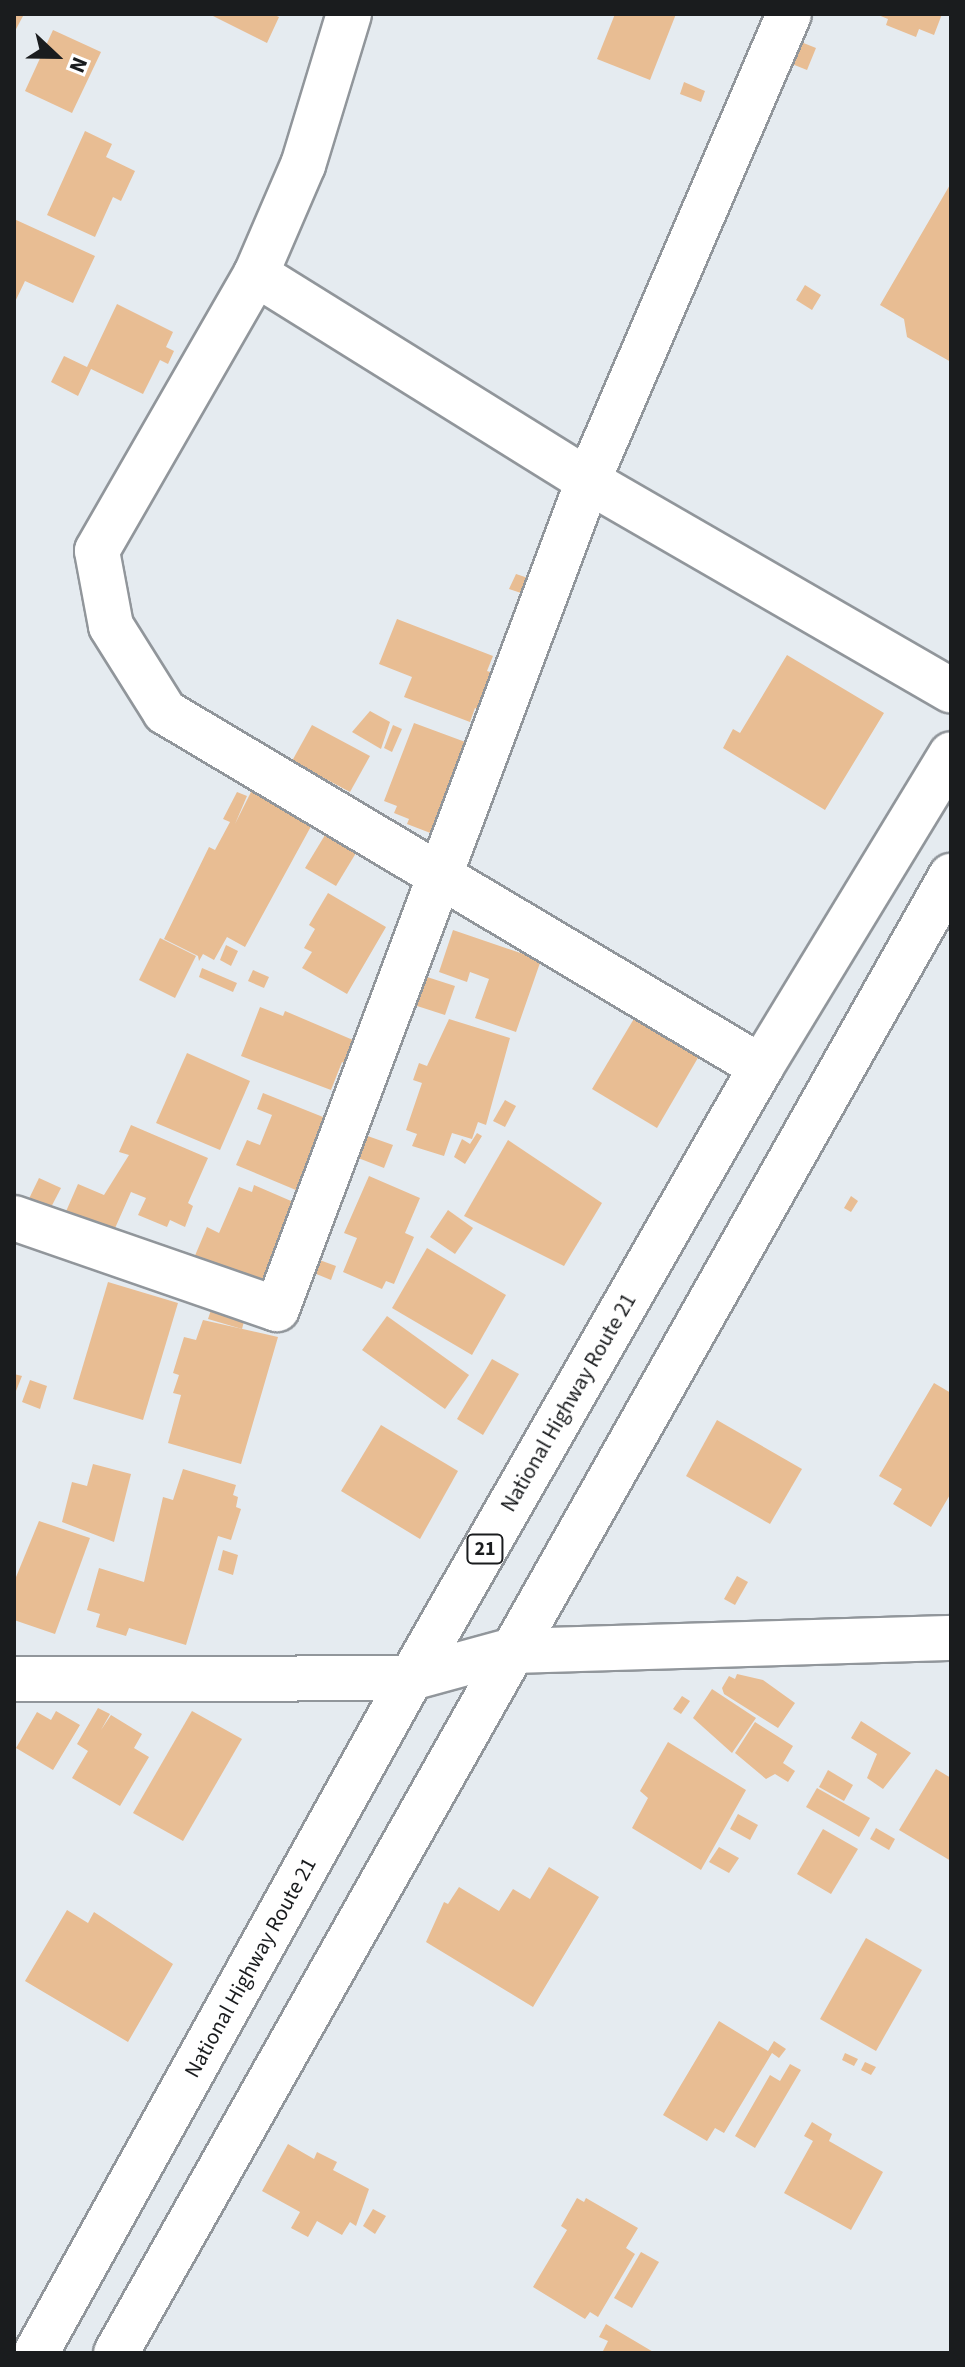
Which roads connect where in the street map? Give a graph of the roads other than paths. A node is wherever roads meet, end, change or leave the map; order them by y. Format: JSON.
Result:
{"nodes":[{"id":1,"x":349,"y":14,"type":"edge"},
{"id":2,"x":789,"y":14,"type":"edge"},
{"id":3,"x":256,"y":274,"type":"junction"},
{"id":4,"x":588,"y":481,"type":"junction"},
{"id":5,"x":951,"y":691,"type":"edge"},
{"id":6,"x":951,"y":754,"type":"edge"},
{"id":7,"x":438,"y":870,"type":"junction"},
{"id":8,"x":951,"y":876,"type":"edge"},
{"id":9,"x":761,"y":1067,"type":"junction"},
{"id":10,"x":14,"y":1218,"type":"edge"},
{"id":11,"x":951,"y":1638,"type":"edge"},
{"id":12,"x":510,"y":1651,"type":"junction"},
{"id":13,"x":411,"y":1678,"type":"junction"},
{"id":14,"x":14,"y":1679,"type":"edge"},
{"id":15,"x":36,"y":2353,"type":"edge"},
{"id":16,"x":116,"y":2353,"type":"edge"}],
"edges":[{"from":1,"to":3,"type":"main road"},
{"from":2,"to":4,"type":"main road"},
{"from":3,"to":4,"type":"main road"},
{"from":3,"to":7,"type":"main road"},
{"from":4,"to":5,"type":"main road"},
{"from":4,"to":7,"type":"main road"},
{"from":6,"to":9,"type":"main road","name":"National Highway Route 21","number":"21"},
{"from":7,"to":9,"type":"main road"},
{"from":7,"to":10,"type":"main road"},
{"from":8,"to":12,"type":"main road"},
{"from":9,"to":13,"type":"main road","name":"National Highway Route 21","number":"21"},
{"from":11,"to":12,"type":"main road"},
{"from":12,"to":13,"type":"main road"},
{"from":12,"to":16,"type":"main road"},
{"from":13,"to":14,"type":"main road"},
{"from":13,"to":15,"type":"main road","name":"National Highway Route 21","number":"21"}]}
